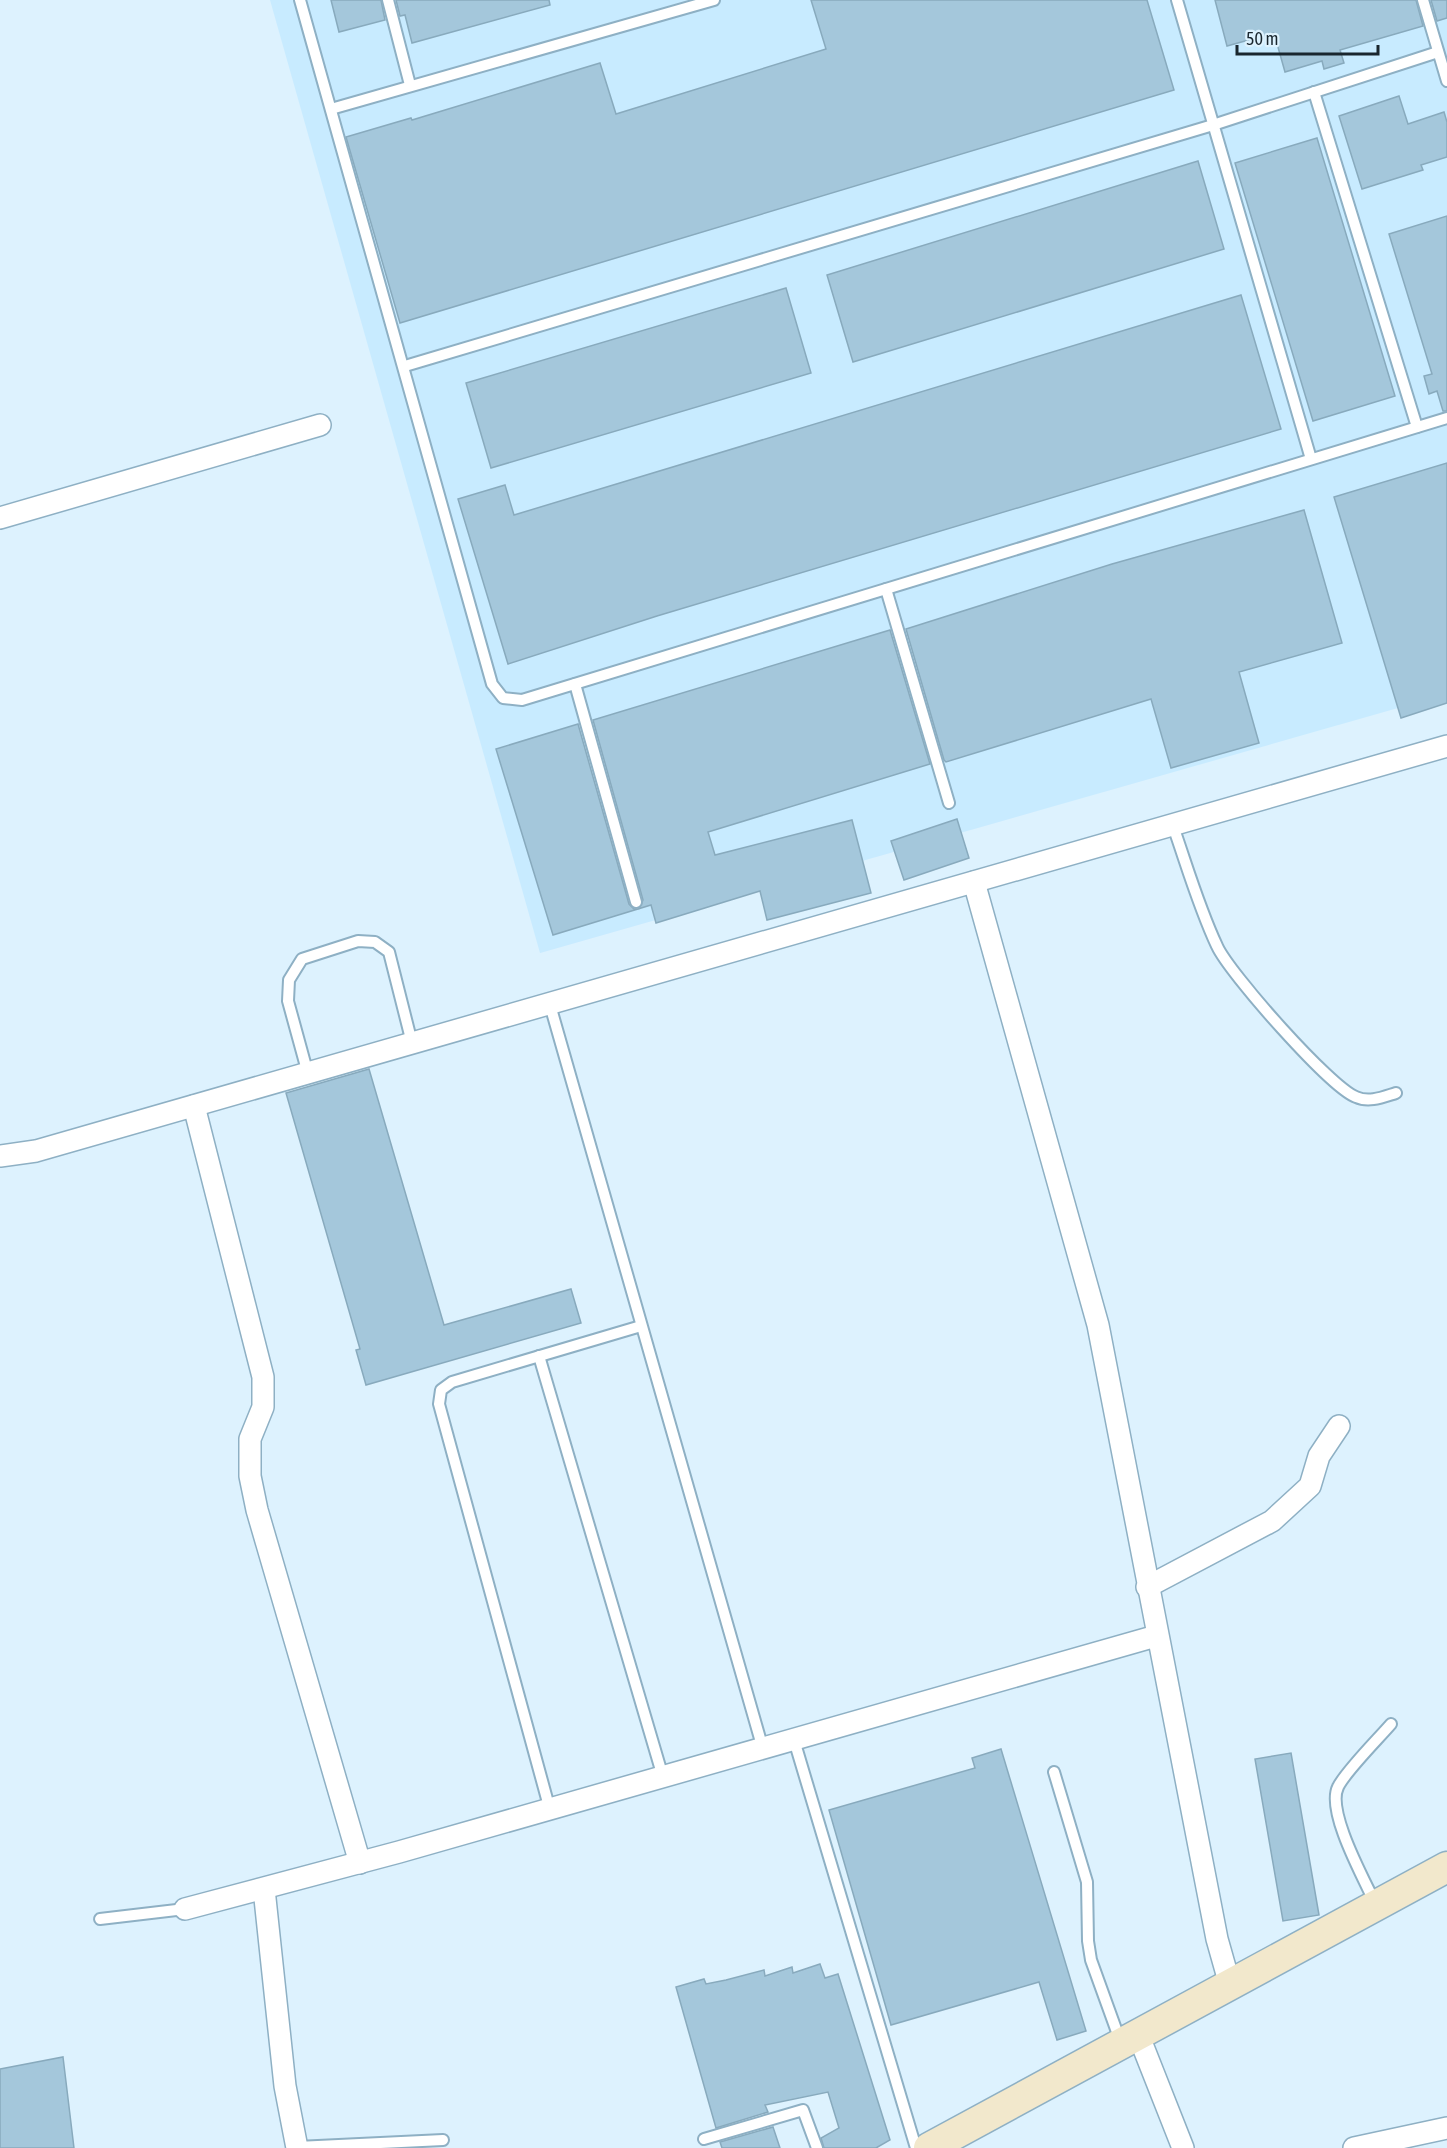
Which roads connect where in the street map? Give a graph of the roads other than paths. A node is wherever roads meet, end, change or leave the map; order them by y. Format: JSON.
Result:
{"nodes":[{"id":1,"x":300,"y":0,"type":"edge"},
{"id":2,"x":388,"y":0,"type":"edge"},
{"id":3,"x":714,"y":0,"type":"edge"},
{"id":4,"x":1177,"y":0,"type":"edge"},
{"id":5,"x":1423,"y":0,"type":"edge"},
{"id":6,"x":1438,"y":52,"type":"junction"},
{"id":7,"x":1447,"y":81,"type":"edge"},
{"id":8,"x":410,"y":85,"type":"junction"},
{"id":9,"x":1314,"y":92,"type":"junction"},
{"id":10,"x":332,"y":109,"type":"junction"},
{"id":11,"x":1213,"y":125,"type":"junction"},
{"id":12,"x":405,"y":366,"type":"junction"},
{"id":13,"x":1447,"y":418,"type":"edge"},
{"id":14,"x":320,"y":425,"type":"dead end"},
{"id":15,"x":1417,"y":427,"type":"junction"},
{"id":16,"x":1311,"y":459,"type":"junction"},
{"id":17,"x":0,"y":518,"type":"edge"},
{"id":18,"x":886,"y":589,"type":"junction"},
{"id":19,"x":575,"y":684,"type":"junction"},
{"id":20,"x":1447,"y":746,"type":"edge"},
{"id":21,"x":949,"y":803,"type":"dead end"},
{"id":22,"x":1173,"y":826,"type":"junction"},
{"id":23,"x":974,"y":882,"type":"junction"},
{"id":24,"x":636,"y":902,"type":"dead end"},
{"id":25,"x":550,"y":1005,"type":"junction"},
{"id":26,"x":412,"y":1043,"type":"junction"},
{"id":27,"x":308,"y":1074,"type":"junction"},
{"id":28,"x":1396,"y":1093,"type":"dead end"},
{"id":29,"x":194,"y":1106,"type":"junction"},
{"id":30,"x":0,"y":1156,"type":"edge"},
{"id":31,"x":641,"y":1326,"type":"junction"},
{"id":32,"x":539,"y":1356,"type":"junction"},
{"id":33,"x":1339,"y":1426,"type":"dead end"},
{"id":34,"x":1147,"y":1587,"type":"junction"},
{"id":35,"x":1156,"y":1636,"type":"junction"},
{"id":36,"x":1391,"y":1724,"type":"dead end"},
{"id":37,"x":794,"y":1740,"type":"junction"},
{"id":38,"x":763,"y":1749,"type":"junction"},
{"id":39,"x":1053,"y":1772,"type":"dead end"},
{"id":40,"x":663,"y":1777,"type":"junction"},
{"id":41,"x":550,"y":1810,"type":"junction"},
{"id":42,"x":360,"y":1863,"type":"junction"},
{"id":43,"x":1447,"y":1867,"type":"edge"},
{"id":44,"x":264,"y":1889,"type":"junction"},
{"id":45,"x":1376,"y":1906,"type":"junction"},
{"id":46,"x":185,"y":1909,"type":"joint"},
{"id":47,"x":100,"y":1919,"type":"dead end"},
{"id":48,"x":1230,"y":1985,"type":"junction"},
{"id":49,"x":1129,"y":2039,"type":"junction"},
{"id":50,"x":1447,"y":2128,"type":"edge"},
{"id":51,"x":704,"y":2139,"type":"dead end"},
{"id":52,"x":443,"y":2140,"type":"dead end"},
{"id":53,"x":297,"y":2148,"type":"edge"},
{"id":54,"x":817,"y":2148,"type":"edge"},
{"id":55,"x":916,"y":2148,"type":"edge"},
{"id":56,"x":929,"y":2148,"type":"edge"},
{"id":57,"x":1183,"y":2148,"type":"edge"},
{"id":58,"x":1357,"y":2148,"type":"edge"}],
"edges":[{"from":1,"to":10,"type":"lane"},
{"from":2,"to":8,"type":"lane"},
{"from":3,"to":8,"type":"lane"},
{"from":4,"to":11,"type":"lane"},
{"from":5,"to":6,"type":"lane"},
{"from":6,"to":7,"type":"lane"},
{"from":6,"to":9,"type":"lane"},
{"from":8,"to":10,"type":"lane"},
{"from":9,"to":11,"type":"lane"},
{"from":9,"to":15,"type":"lane"},
{"from":10,"to":12,"type":"lane"},
{"from":11,"to":12,"type":"lane"},
{"from":11,"to":16,"type":"lane"},
{"from":12,"to":19,"type":"lane"},
{"from":13,"to":15,"type":"lane"},
{"from":14,"to":17,"type":"street"},
{"from":15,"to":16,"type":"lane"},
{"from":16,"to":18,"type":"lane"},
{"from":18,"to":19,"type":"lane"},
{"from":18,"to":21,"type":"lane"},
{"from":19,"to":24,"type":"lane"},
{"from":20,"to":22,"type":"street"},
{"from":22,"to":23,"type":"street"},
{"from":22,"to":28,"type":"lane"},
{"from":23,"to":25,"type":"street"},
{"from":23,"to":34,"type":"street"},
{"from":25,"to":26,"type":"street"},
{"from":25,"to":31,"type":"lane"},
{"from":26,"to":27,"type":"street"},
{"from":26,"to":27,"type":"lane"},
{"from":27,"to":29,"type":"street"},
{"from":29,"to":30,"type":"street"},
{"from":29,"to":42,"type":"street"},
{"from":31,"to":32,"type":"lane"},
{"from":31,"to":38,"type":"lane"},
{"from":32,"to":40,"type":"lane"},
{"from":32,"to":41,"type":"lane"},
{"from":33,"to":34,"type":"street"},
{"from":34,"to":35,"type":"street"},
{"from":35,"to":37,"type":"street"},
{"from":35,"to":48,"type":"street"},
{"from":36,"to":45,"type":"lane"},
{"from":37,"to":38,"type":"street"},
{"from":37,"to":55,"type":"lane"},
{"from":38,"to":40,"type":"street"},
{"from":39,"to":49,"type":"lane"},
{"from":40,"to":41,"type":"street"},
{"from":41,"to":42,"type":"street"},
{"from":42,"to":44,"type":"street"},
{"from":43,"to":45,"type":"street"},
{"from":44,"to":46,"type":"street"},
{"from":44,"to":53,"type":"street"},
{"from":45,"to":48,"type":"street"},
{"from":46,"to":47,"type":"lane"},
{"from":48,"to":49,"type":"street"},
{"from":49,"to":56,"type":"street"},
{"from":49,"to":57,"type":"street"},
{"from":50,"to":58,"type":"street"},
{"from":51,"to":54,"type":"lane"},
{"from":52,"to":53,"type":"lane"}]}
